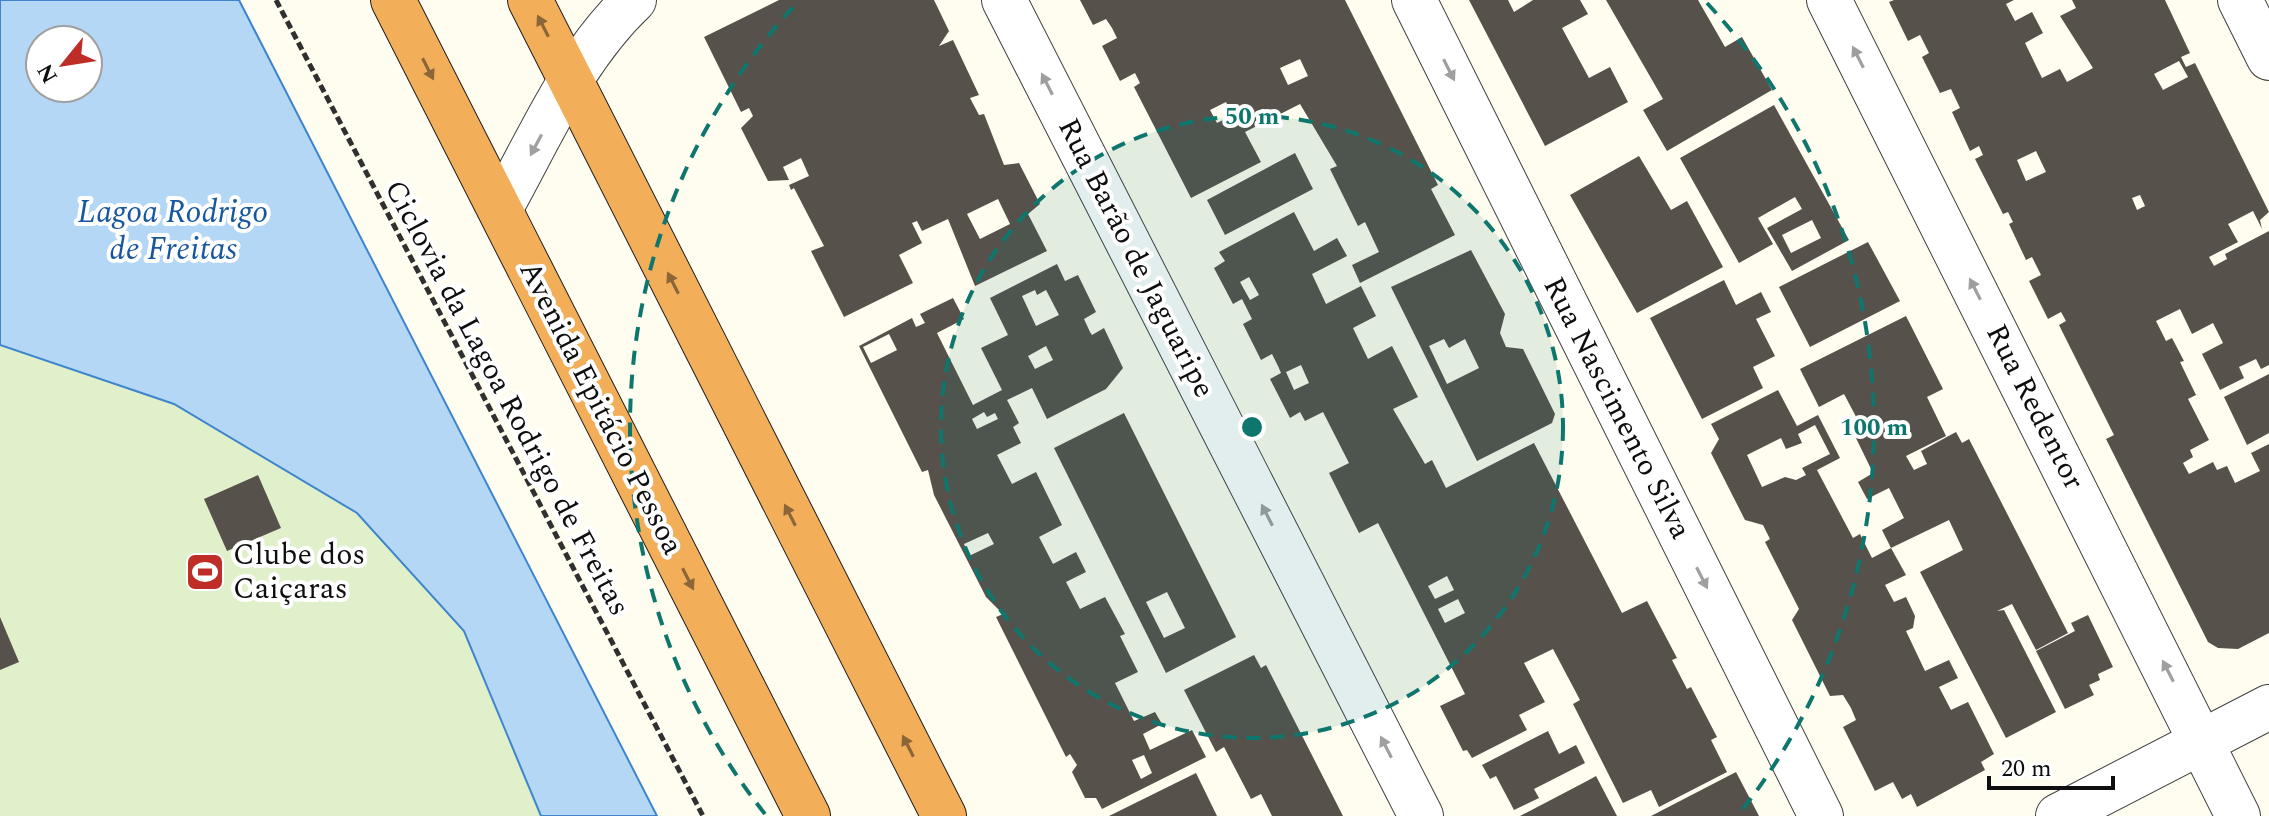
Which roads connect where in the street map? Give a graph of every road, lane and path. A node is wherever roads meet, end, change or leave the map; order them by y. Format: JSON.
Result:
{"nodes":[{"id":1,"x":276,"y":0,"type":"edge"},
{"id":2,"x":393,"y":0,"type":"edge"},
{"id":3,"x":530,"y":0,"type":"edge"},
{"id":4,"x":634,"y":0,"type":"edge"},
{"id":5,"x":1004,"y":0,"type":"edge"},
{"id":6,"x":1414,"y":0,"type":"edge"},
{"id":7,"x":1829,"y":0,"type":"edge"},
{"id":8,"x":2240,"y":0,"type":"edge"},
{"id":9,"x":2269,"y":58,"type":"edge"},
{"id":10,"x":569,"y":78,"type":"junction"},
{"id":11,"x":500,"y":209,"type":"junction"},
{"id":12,"x":2269,"y":707,"type":"edge"},
{"id":13,"x":2203,"y":741,"type":"junction"},
{"id":14,"x":703,"y":816,"type":"edge"},
{"id":15,"x":808,"y":816,"type":"edge"},
{"id":16,"x":944,"y":816,"type":"edge"},
{"id":17,"x":1421,"y":816,"type":"edge"},
{"id":18,"x":1821,"y":816,"type":"edge"},
{"id":19,"x":2058,"y":816,"type":"edge"},
{"id":20,"x":2238,"y":816,"type":"edge"}],
"edges":[{"from":1,"to":14,"type":"path","name":"Ciclovia da Lagoa Rodrigo de Freitas"},
{"from":2,"to":11,"type":"highway","name":"Avenida Epitácio Pessoa","one_way":true},
{"from":10,"to":3,"type":"highway","one_way":true},
{"from":4,"to":10,"type":"street"},
{"from":17,"to":5,"type":"street","name":"Rua Barão de Jaguaripe","one_way":true},
{"from":6,"to":18,"type":"street","name":"Rua Nascimento Silva","one_way":true},
{"from":13,"to":7,"type":"street","name":"Rua Redentor","one_way":true},
{"from":8,"to":9,"type":"street"},
{"from":10,"to":11,"type":"street","one_way":true},
{"from":16,"to":10,"type":"highway","one_way":true},
{"from":11,"to":15,"type":"highway","name":"Avenida Epitácio Pessoa","one_way":true},
{"from":12,"to":13,"type":"street"},
{"from":13,"to":19,"type":"street"},
{"from":13,"to":20,"type":"street","name":"Rua Redentor"}]}
